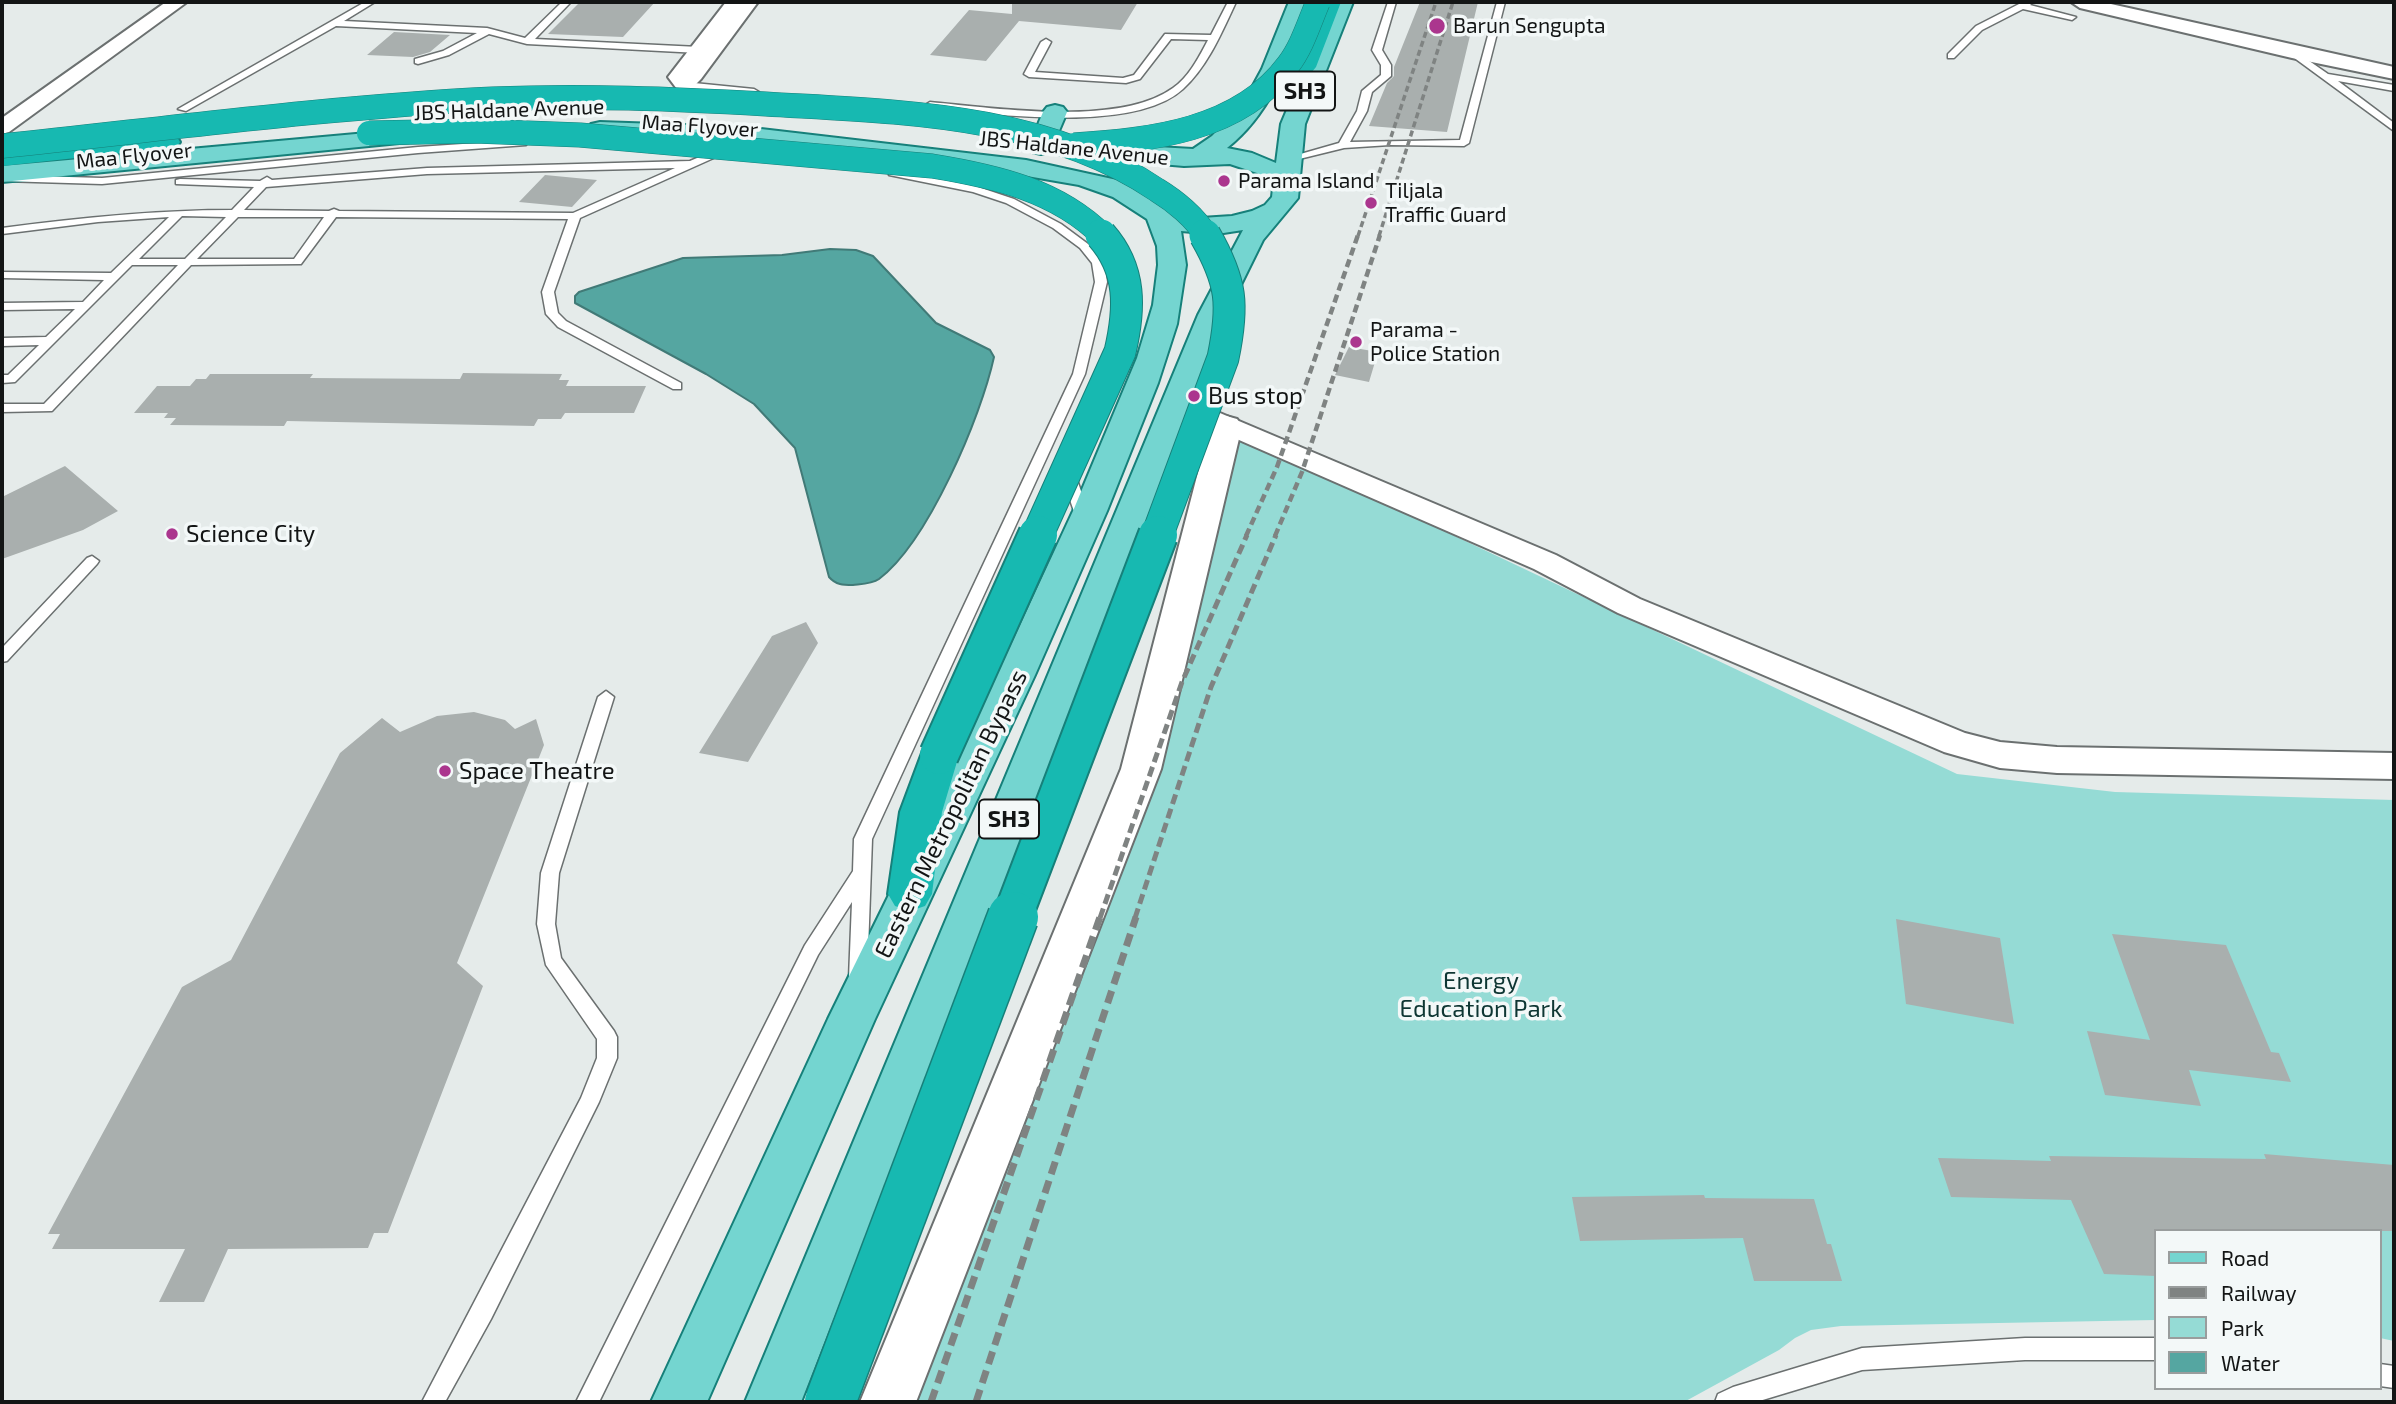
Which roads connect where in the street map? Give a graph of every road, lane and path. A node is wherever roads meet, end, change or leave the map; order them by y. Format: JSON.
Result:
{"nodes":[{"id":1,"x":178,"y":2,"type":"edge"},
{"id":2,"x":371,"y":2,"type":"edge"},
{"id":3,"x":567,"y":2,"type":"edge"},
{"id":4,"x":735,"y":2,"type":"edge"},
{"id":5,"x":749,"y":2,"type":"edge"},
{"id":6,"x":1232,"y":2,"type":"edge"},
{"id":7,"x":1300,"y":2,"type":"edge"},
{"id":8,"x":1318,"y":2,"type":"edge"},
{"id":9,"x":1330,"y":2,"type":"edge"},
{"id":10,"x":1343,"y":2,"type":"edge"},
{"id":11,"x":1392,"y":2,"type":"edge"},
{"id":12,"x":1501,"y":2,"type":"edge"},
{"id":13,"x":2026,"y":4,"type":"edge"},
{"id":14,"x":2076,"y":9,"type":"edge"},
{"id":15,"x":334,"y":23,"type":"junction"},
{"id":16,"x":487,"y":31,"type":"junction"},
{"id":17,"x":1213,"y":38,"type":"junction"},
{"id":18,"x":527,"y":41,"type":"junction"},
{"id":19,"x":1046,"y":42,"type":"dead end"},
{"id":20,"x":699,"y":50,"type":"junction"},
{"id":21,"x":2292,"y":52,"type":"junction"},
{"id":22,"x":1951,"y":56,"type":"dead end"},
{"id":23,"x":418,"y":61,"type":"dead end"},
{"id":24,"x":2394,"y":73,"type":"edge"},
{"id":25,"x":2326,"y":76,"type":"junction"},
{"id":26,"x":2394,"y":88,"type":"edge"},
{"id":27,"x":678,"y":96,"type":"junction"},
{"id":28,"x":183,"y":109,"type":"dead end"},
{"id":29,"x":1055,"y":112,"type":"junction"},
{"id":30,"x":2,"y":128,"type":"edge"},
{"id":31,"x":2394,"y":128,"type":"edge"},
{"id":32,"x":349,"y":134,"type":"junction"},
{"id":33,"x":752,"y":136,"type":"junction"},
{"id":34,"x":303,"y":144,"type":"junction"},
{"id":35,"x":482,"y":144,"type":"junction"},
{"id":36,"x":1343,"y":145,"type":"junction"},
{"id":37,"x":2,"y":146,"type":"edge"},
{"id":38,"x":1041,"y":147,"type":"junction"},
{"id":39,"x":724,"y":149,"type":"junction"},
{"id":40,"x":2,"y":152,"type":"edge"},
{"id":41,"x":1192,"y":157,"type":"junction"},
{"id":42,"x":2,"y":159,"type":"edge"},
{"id":43,"x":284,"y":163,"type":"junction"},
{"id":44,"x":691,"y":164,"type":"junction"},
{"id":45,"x":2,"y":174,"type":"edge"},
{"id":46,"x":102,"y":181,"type":"junction"},
{"id":47,"x":264,"y":184,"type":"junction"},
{"id":48,"x":1275,"y":198,"type":"junction"},
{"id":49,"x":1152,"y":210,"type":"junction"},
{"id":50,"x":236,"y":211,"type":"junction"},
{"id":51,"x":334,"y":212,"type":"junction"},
{"id":52,"x":179,"y":213,"type":"junction"},
{"id":53,"x":575,"y":216,"type":"junction"},
{"id":54,"x":2,"y":231,"type":"edge"},
{"id":55,"x":131,"y":262,"type":"junction"},
{"id":56,"x":187,"y":262,"type":"junction"},
{"id":57,"x":2,"y":275,"type":"edge"},
{"id":58,"x":116,"y":277,"type":"junction"},
{"id":59,"x":2,"y":306,"type":"edge"},
{"id":60,"x":86,"y":306,"type":"junction"},
{"id":61,"x":50,"y":341,"type":"junction"},
{"id":62,"x":2,"y":342,"type":"edge"},
{"id":63,"x":2,"y":379,"type":"edge"},
{"id":64,"x":677,"y":386,"type":"dead end"},
{"id":65,"x":1177,"y":402,"type":"junction"},
{"id":66,"x":2,"y":408,"type":"edge"},
{"id":67,"x":1226,"y":426,"type":"junction"},
{"id":68,"x":1054,"y":432,"type":"junction"},
{"id":69,"x":1085,"y":524,"type":"junction"},
{"id":70,"x":92,"y":561,"type":"dead end"},
{"id":71,"x":2,"y":657,"type":"edge"},
{"id":72,"x":606,"y":697,"type":"dead end"},
{"id":73,"x":2394,"y":766,"type":"edge"},
{"id":74,"x":861,"y":873,"type":"junction"},
{"id":75,"x":910,"y":894,"type":"junction"},
{"id":76,"x":856,"y":1012,"type":"junction"},
{"id":77,"x":2154,"y":1349,"type":"edge"},
{"id":78,"x":433,"y":1402,"type":"edge"},
{"id":79,"x":587,"y":1402,"type":"edge"},
{"id":80,"x":679,"y":1402,"type":"edge"},
{"id":81,"x":773,"y":1402,"type":"edge"},
{"id":82,"x":830,"y":1402,"type":"edge"},
{"id":83,"x":888,"y":1402,"type":"edge"},
{"id":84,"x":1726,"y":1402,"type":"edge"}],
"edges":[{"from":1,"to":30,"type":"street"},
{"from":2,"to":15,"type":"lane"},
{"from":3,"to":18,"type":"lane"},
{"from":4,"to":20,"type":"street"},
{"from":5,"to":27,"type":"street"},
{"from":6,"to":17,"type":"lane"},
{"from":7,"to":41,"type":"main road","number":"SH3"},
{"from":8,"to":42,"type":"highway","name":"Maa Flyover","bridge":true},
{"from":9,"to":32,"type":"highway","name":"Maa Flyover","bridge":true},
{"from":10,"to":48,"type":"main road","number":"SH3"},
{"from":11,"to":36,"type":"lane"},
{"from":12,"to":36,"type":"lane"},
{"from":13,"to":14,"type":"lane"},
{"from":13,"to":22,"type":"lane"},
{"from":14,"to":21,"type":"street"},
{"from":15,"to":16,"type":"lane"},
{"from":15,"to":28,"type":"lane"},
{"from":16,"to":18,"type":"lane"},
{"from":16,"to":23,"type":"lane"},
{"from":17,"to":19,"type":"lane"},
{"from":17,"to":29,"type":"lane"},
{"from":18,"to":20,"type":"lane"},
{"from":20,"to":27,"type":"street"},
{"from":21,"to":24,"type":"street"},
{"from":21,"to":25,"type":"lane"},
{"from":25,"to":26,"type":"lane"},
{"from":25,"to":31,"type":"lane"},
{"from":27,"to":29,"type":"lane"},
{"from":27,"to":38,"type":"main road","name":"JBS Haldane Avenue"},
{"from":27,"to":40,"type":"main road","name":"JBS Haldane Avenue"},
{"from":29,"to":38,"type":"main road"},
{"from":32,"to":45,"type":"highway","name":"Maa Flyover"},
{"from":32,"to":75,"type":"highway","bridge":true},
{"from":33,"to":34,"type":"main road","name":"JBS Haldane Avenue"},
{"from":33,"to":39,"type":"lane"},
{"from":33,"to":49,"type":"main road","name":"JBS Haldane Avenue"},
{"from":34,"to":35,"type":"lane"},
{"from":34,"to":45,"type":"main road","name":"JBS Haldane Avenue"},
{"from":35,"to":39,"type":"lane"},
{"from":35,"to":43,"type":"lane"},
{"from":36,"to":48,"type":"lane"},
{"from":37,"to":82,"type":"highway","bridge":true},
{"from":38,"to":41,"type":"main road","name":"JBS Haldane Avenue"},
{"from":39,"to":44,"type":"lane"},
{"from":39,"to":68,"type":"lane"},
{"from":41,"to":48,"type":"main road","number":"SH3"},
{"from":41,"to":49,"type":"main road","number":"SH3"},
{"from":43,"to":46,"type":"lane"},
{"from":43,"to":47,"type":"lane"},
{"from":44,"to":47,"type":"lane"},
{"from":44,"to":53,"type":"lane"},
{"from":45,"to":46,"type":"lane"},
{"from":46,"to":47,"type":"lane"},
{"from":47,"to":50,"type":"lane"},
{"from":48,"to":49,"type":"main road","name":"JBS Haldane Avenue"},
{"from":48,"to":65,"type":"main road","number":"SH3"},
{"from":49,"to":69,"type":"main road","name":"Eastern Metropolitan Bypass","number":"SH3"},
{"from":50,"to":51,"type":"lane"},
{"from":50,"to":52,"type":"lane"},
{"from":50,"to":56,"type":"lane"},
{"from":51,"to":53,"type":"lane"},
{"from":51,"to":56,"type":"lane"},
{"from":52,"to":54,"type":"lane"},
{"from":52,"to":55,"type":"lane"},
{"from":53,"to":64,"type":"lane"},
{"from":55,"to":56,"type":"lane"},
{"from":55,"to":58,"type":"lane"},
{"from":56,"to":66,"type":"lane"},
{"from":57,"to":58,"type":"lane"},
{"from":58,"to":60,"type":"lane"},
{"from":59,"to":60,"type":"lane"},
{"from":60,"to":61,"type":"lane"},
{"from":61,"to":62,"type":"lane"},
{"from":61,"to":63,"type":"lane"},
{"from":65,"to":67,"type":"street"},
{"from":65,"to":81,"type":"main road","number":"SH3"},
{"from":67,"to":73,"type":"street"},
{"from":67,"to":83,"type":"street"},
{"from":68,"to":69,"type":"lane"},
{"from":68,"to":74,"type":"lane"},
{"from":69,"to":75,"type":"main road","name":"Eastern Metropolitan Bypass","number":"SH3"},
{"from":70,"to":71,"type":"lane"},
{"from":72,"to":78,"type":"lane"},
{"from":74,"to":76,"type":"lane"},
{"from":74,"to":79,"type":"lane"},
{"from":75,"to":76,"type":"main road","name":"Eastern Metropolitan Bypass","number":"SH3"},
{"from":76,"to":80,"type":"main road","name":"Eastern Metropolitan Bypass","number":"SH3"},
{"from":77,"to":84,"type":"lane"}]}
